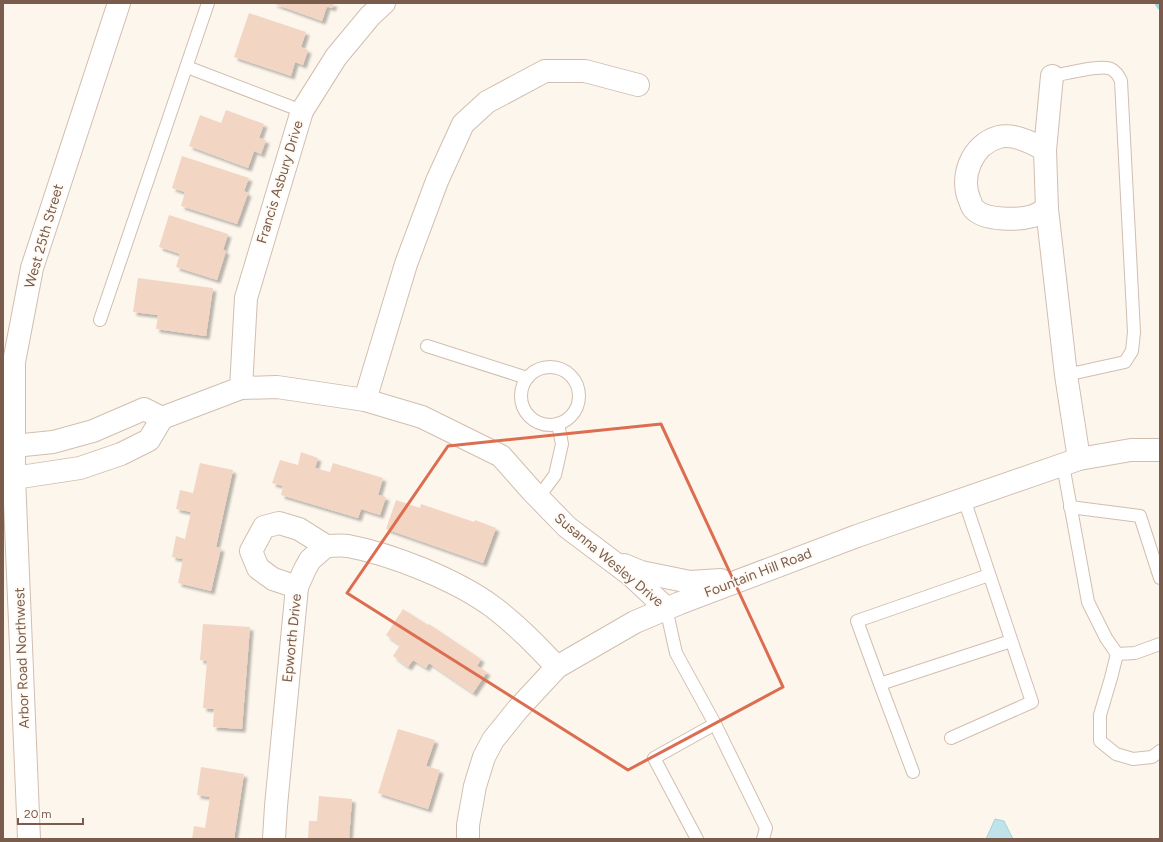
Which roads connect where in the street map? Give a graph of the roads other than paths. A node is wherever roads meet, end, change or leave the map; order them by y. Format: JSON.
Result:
{"nodes":[{"id":1,"x":119,"y":3,"type":"edge"},
{"id":2,"x":208,"y":3,"type":"edge"},
{"id":3,"x":384,"y":3,"type":"edge"},
{"id":4,"x":187,"y":67,"type":"junction"},
{"id":5,"x":1052,"y":76,"type":"joint"},
{"id":6,"x":638,"y":85,"type":"dead end"},
{"id":7,"x":302,"y":110,"type":"junction"},
{"id":8,"x":1045,"y":150,"type":"junction"},
{"id":9,"x":1048,"y":209,"type":"junction"},
{"id":10,"x":100,"y":320,"type":"dead end"},
{"id":11,"x":427,"y":346,"type":"dead end"},
{"id":12,"x":1066,"y":375,"type":"junction"},
{"id":13,"x":527,"y":378,"type":"junction"},
{"id":14,"x":241,"y":388,"type":"junction"},
{"id":15,"x":365,"y":400,"type":"junction"},
{"id":16,"x":162,"y":418,"type":"junction"},
{"id":17,"x":558,"y":424,"type":"junction"},
{"id":18,"x":79,"y":435,"type":"junction"},
{"id":19,"x":14,"y":446,"type":"junction"},
{"id":20,"x":1160,"y":450,"type":"edge"},
{"id":21,"x":1071,"y":462,"type":"junction"},
{"id":22,"x":85,"y":466,"type":"junction"},
{"id":23,"x":9,"y":476,"type":"edge"},
{"id":24,"x":538,"y":498,"type":"junction"},
{"id":25,"x":964,"y":499,"type":"junction"},
{"id":26,"x":1070,"y":506,"type":"junction"},
{"id":27,"x":326,"y":546,"type":"junction"},
{"id":28,"x":610,"y":559,"type":"junction"},
{"id":29,"x":989,"y":575,"type":"junction"},
{"id":30,"x":746,"y":578,"type":"junction"},
{"id":31,"x":1160,"y":578,"type":"edge"},
{"id":32,"x":297,"y":587,"type":"junction"},
{"id":33,"x":666,"y":608,"type":"junction"},
{"id":34,"x":1011,"y":641,"type":"junction"},
{"id":35,"x":1160,"y":644,"type":"edge"},
{"id":36,"x":1117,"y":654,"type":"junction"},
{"id":37,"x":557,"y":667,"type":"junction"},
{"id":38,"x":880,"y":684,"type":"junction"},
{"id":39,"x":715,"y":724,"type":"junction"},
{"id":40,"x":952,"y":738,"type":"dead end"},
{"id":41,"x":1160,"y":750,"type":"edge"},
{"id":42,"x":913,"y":772,"type":"dead end"},
{"id":43,"x":29,"y":839,"type":"edge"},
{"id":44,"x":274,"y":839,"type":"edge"},
{"id":45,"x":468,"y":839,"type":"edge"},
{"id":46,"x":697,"y":839,"type":"edge"},
{"id":47,"x":763,"y":839,"type":"edge"}],
"edges":[{"from":1,"to":19,"type":"street","name":"West 25th Street"},
{"from":2,"to":4,"type":"lane"},
{"from":3,"to":7,"type":"street","name":"Francis Asbury Drive"},
{"from":4,"to":7,"type":"lane"},
{"from":4,"to":10,"type":"lane"},
{"from":5,"to":8,"type":"street"},
{"from":5,"to":12,"type":"lane"},
{"from":6,"to":15,"type":"street"},
{"from":7,"to":14,"type":"street","name":"Francis Asbury Drive"},
{"from":8,"to":9,"type":"street"},
{"from":8,"to":9,"type":"street"},
{"from":9,"to":12,"type":"street"},
{"from":11,"to":13,"type":"lane"},
{"from":12,"to":21,"type":"street"},
{"from":13,"to":17,"type":"lane"},
{"from":13,"to":17,"type":"lane"},
{"from":14,"to":15,"type":"street","name":"Susanna Wesley Drive"},
{"from":14,"to":16,"type":"street","name":"Susanna Wesley Drive"},
{"from":15,"to":24,"type":"street","name":"Susanna Wesley Drive"},
{"from":16,"to":18,"type":"street"},
{"from":16,"to":22,"type":"street"},
{"from":17,"to":24,"type":"lane"},
{"from":18,"to":19,"type":"street"},
{"from":18,"to":22,"type":"street"},
{"from":19,"to":23,"type":"street","name":"West 25th Street"},
{"from":20,"to":21,"type":"street","name":"Fountain Hill Road"},
{"from":21,"to":25,"type":"street","name":"Fountain Hill Road"},
{"from":21,"to":26,"type":"lane"},
{"from":22,"to":23,"type":"street"},
{"from":23,"to":43,"type":"street","name":"Arbor Road Northwest"},
{"from":24,"to":28,"type":"street","name":"Susanna Wesley Drive"},
{"from":25,"to":29,"type":"lane"},
{"from":25,"to":30,"type":"street","name":"Fountain Hill Road"},
{"from":26,"to":31,"type":"lane"},
{"from":26,"to":36,"type":"lane"},
{"from":27,"to":32,"type":"street","name":"Epworth Drive"},
{"from":27,"to":32,"type":"street"},
{"from":27,"to":37,"type":"street"},
{"from":28,"to":30,"type":"street"},
{"from":28,"to":33,"type":"street","name":"Susanna Wesley Drive"},
{"from":29,"to":34,"type":"lane"},
{"from":29,"to":38,"type":"lane"},
{"from":30,"to":33,"type":"street","name":"Fountain Hill Road"},
{"from":32,"to":44,"type":"street","name":"Epworth Drive"},
{"from":33,"to":37,"type":"street","name":"Fountain Hill Road"},
{"from":33,"to":39,"type":"lane"},
{"from":34,"to":38,"type":"lane"},
{"from":34,"to":40,"type":"lane"},
{"from":35,"to":36,"type":"lane"},
{"from":36,"to":41,"type":"lane"},
{"from":37,"to":45,"type":"street","name":"Fountain Hill Road"},
{"from":38,"to":42,"type":"lane"},
{"from":39,"to":46,"type":"lane"},
{"from":39,"to":47,"type":"lane"}]}
